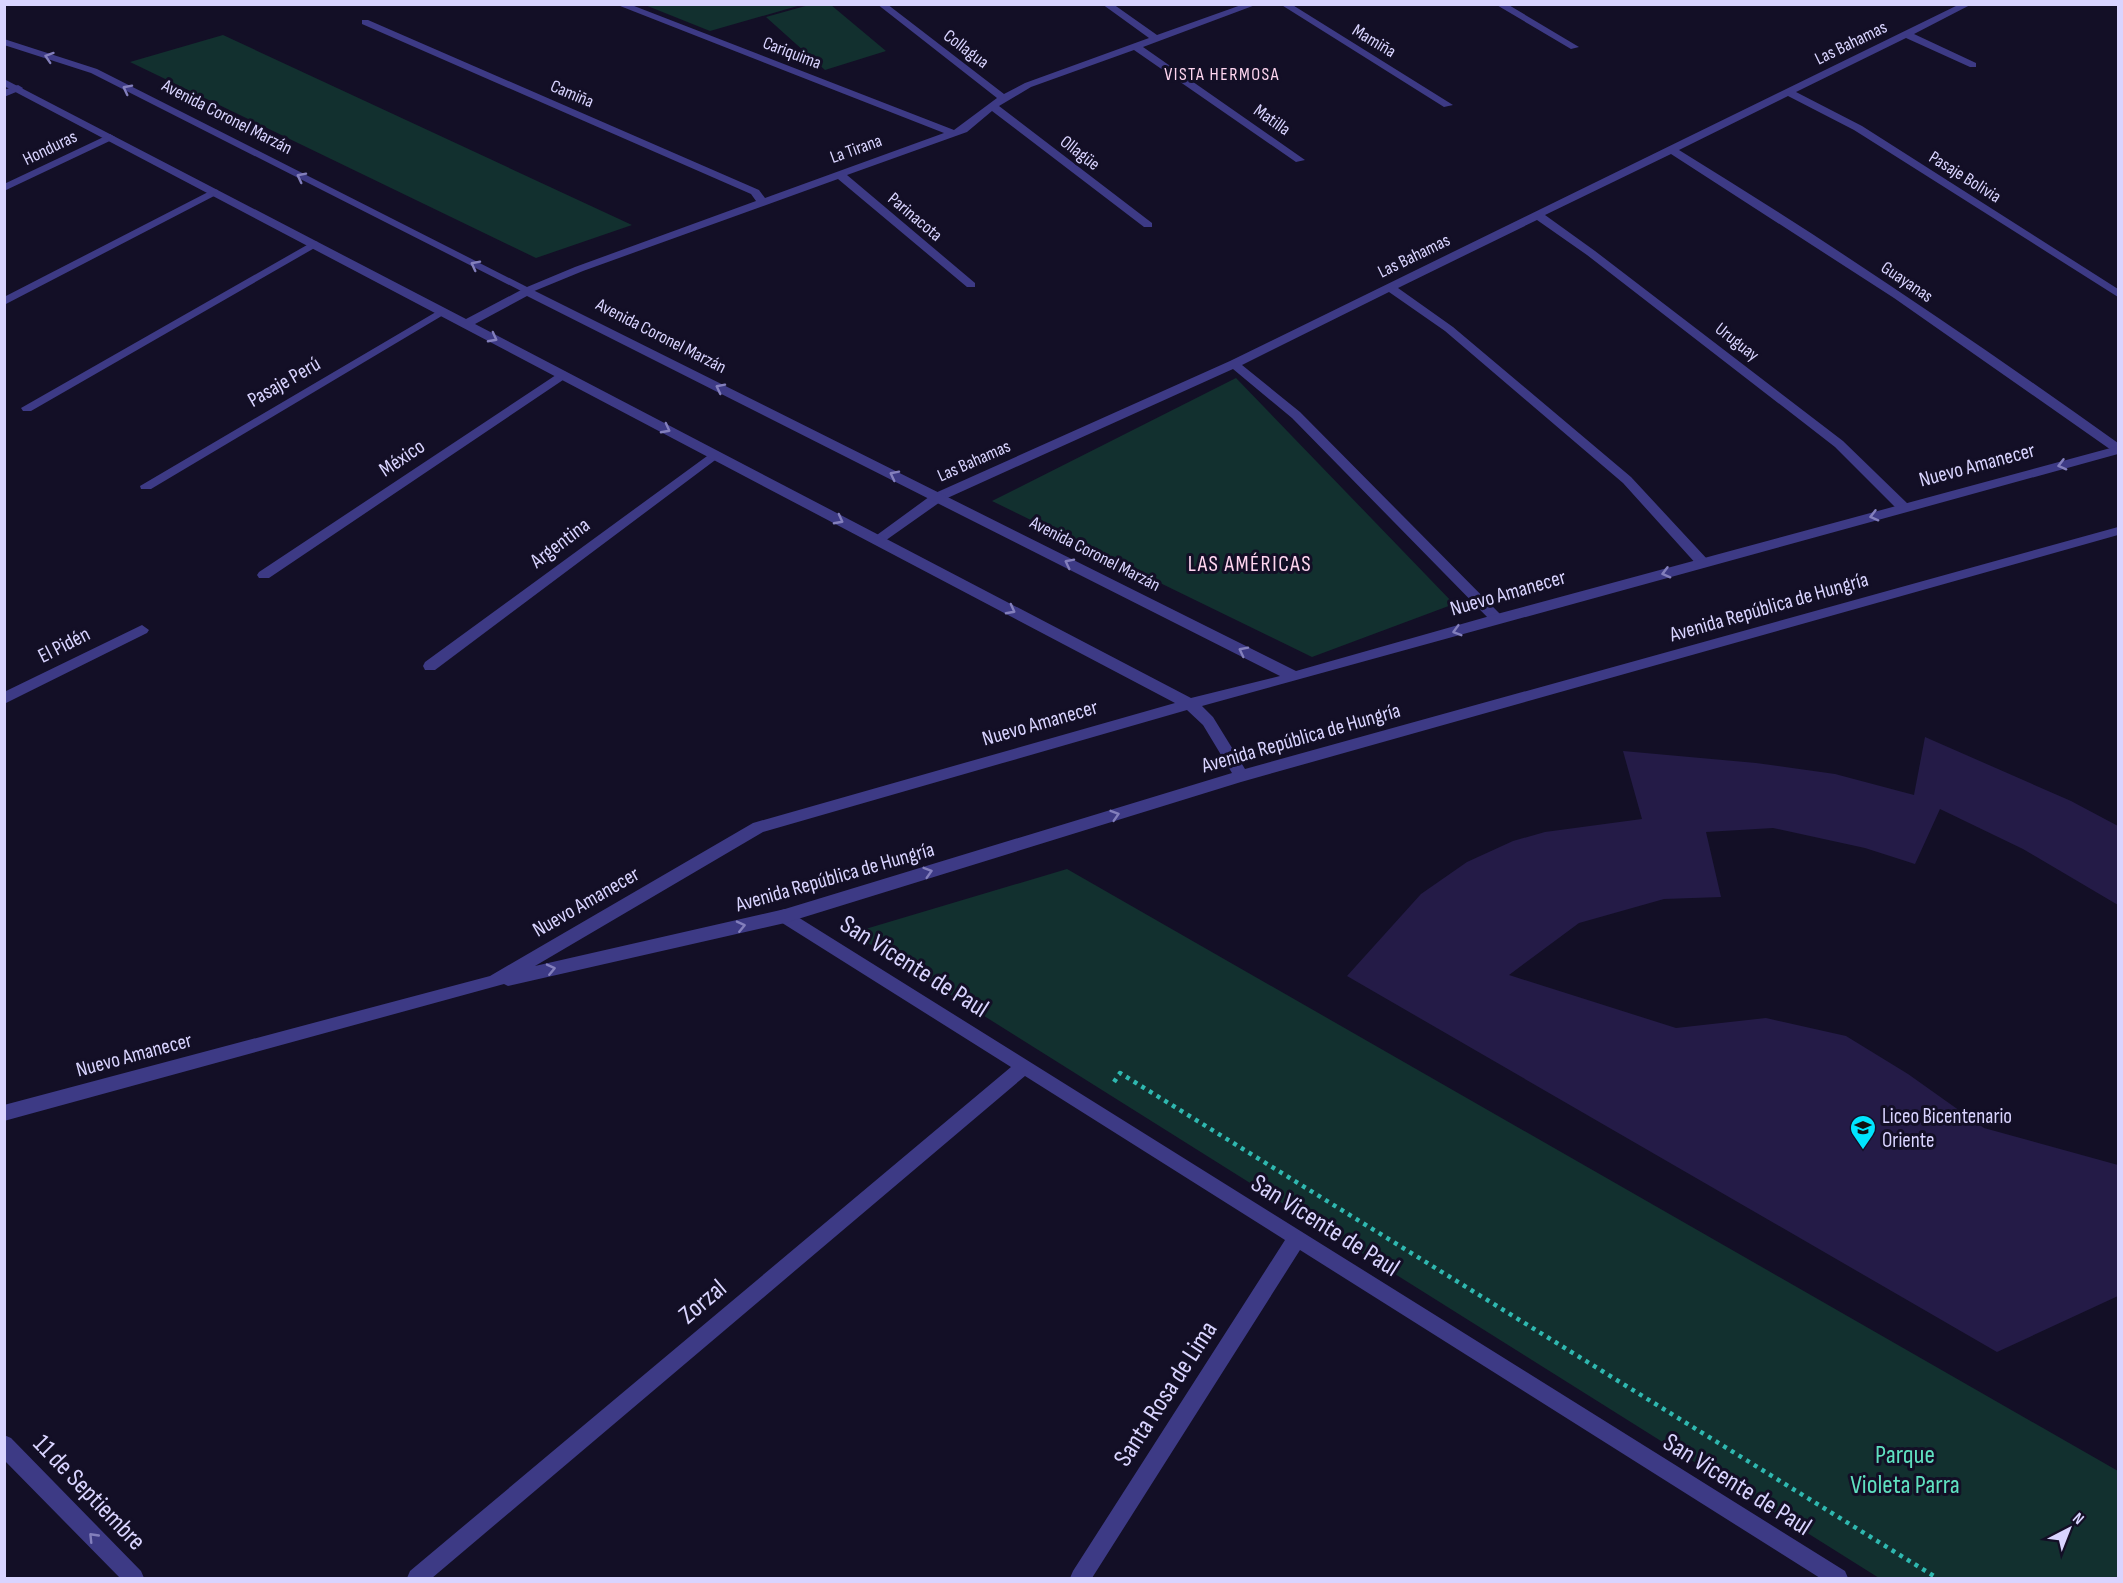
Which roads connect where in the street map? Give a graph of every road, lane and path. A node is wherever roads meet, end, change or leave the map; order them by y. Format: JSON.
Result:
{"nodes":[{"id":1,"x":619,"y":4,"type":"edge"},
{"id":2,"x":881,"y":4,"type":"edge"},
{"id":3,"x":1106,"y":4,"type":"edge"},
{"id":4,"x":1254,"y":4,"type":"edge"},
{"id":5,"x":1284,"y":4,"type":"edge"},
{"id":6,"x":1499,"y":4,"type":"edge"},
{"id":7,"x":1968,"y":4,"type":"edge"},
{"id":8,"x":365,"y":22,"type":"dead end"},
{"id":9,"x":1908,"y":34,"type":"junction"},
{"id":10,"x":1156,"y":39,"type":"junction"},
{"id":11,"x":4,"y":42,"type":"edge"},
{"id":12,"x":1136,"y":46,"type":"junction"},
{"id":13,"x":1574,"y":47,"type":"dead end"},
{"id":14,"x":1973,"y":65,"type":"dead end"},
{"id":15,"x":4,"y":82,"type":"edge"},
{"id":16,"x":18,"y":88,"type":"junction"},
{"id":17,"x":1790,"y":93,"type":"junction"},
{"id":18,"x":4,"y":94,"type":"edge"},
{"id":19,"x":1003,"y":98,"type":"junction"},
{"id":20,"x":1448,"y":105,"type":"dead end"},
{"id":21,"x":993,"y":106,"type":"junction"},
{"id":22,"x":953,"y":133,"type":"junction"},
{"id":23,"x":110,"y":137,"type":"junction"},
{"id":24,"x":1672,"y":150,"type":"junction"},
{"id":25,"x":1300,"y":160,"type":"dead end"},
{"id":26,"x":839,"y":174,"type":"junction"},
{"id":27,"x":4,"y":188,"type":"edge"},
{"id":28,"x":214,"y":192,"type":"junction"},
{"id":29,"x":762,"y":202,"type":"junction"},
{"id":30,"x":1539,"y":216,"type":"junction"},
{"id":31,"x":1148,"y":225,"type":"dead end"},
{"id":32,"x":314,"y":244,"type":"junction"},
{"id":33,"x":971,"y":285,"type":"dead end"},
{"id":34,"x":1390,"y":288,"type":"junction"},
{"id":35,"x":527,"y":291,"type":"junction"},
{"id":36,"x":2118,"y":294,"type":"edge"},
{"id":37,"x":4,"y":302,"type":"edge"},
{"id":38,"x":441,"y":312,"type":"junction"},
{"id":39,"x":466,"y":324,"type":"junction"},
{"id":40,"x":1234,"y":364,"type":"junction"},
{"id":41,"x":562,"y":375,"type":"junction"},
{"id":42,"x":27,"y":408,"type":"dead end"},
{"id":43,"x":2118,"y":449,"type":"edge"},
{"id":44,"x":714,"y":455,"type":"junction"},
{"id":45,"x":146,"y":486,"type":"dead end"},
{"id":46,"x":938,"y":497,"type":"junction"},
{"id":47,"x":1904,"y":508,"type":"junction"},
{"id":48,"x":2118,"y":531,"type":"edge"},
{"id":49,"x":877,"y":540,"type":"junction"},
{"id":50,"x":1703,"y":563,"type":"junction"},
{"id":51,"x":264,"y":574,"type":"dead end"},
{"id":52,"x":1497,"y":619,"type":"junction"},
{"id":53,"x":142,"y":630,"type":"dead end"},
{"id":54,"x":430,"y":666,"type":"dead end"},
{"id":55,"x":1295,"y":677,"type":"junction"},
{"id":56,"x":4,"y":699,"type":"edge"},
{"id":57,"x":1190,"y":704,"type":"junction"},
{"id":58,"x":1241,"y":776,"type":"junction"},
{"id":59,"x":785,"y":916,"type":"junction"},
{"id":60,"x":494,"y":982,"type":"junction"},
{"id":61,"x":1024,"y":1066,"type":"junction"},
{"id":62,"x":1095,"y":1111,"type":"junction"},
{"id":63,"x":4,"y":1113,"type":"edge"},
{"id":64,"x":1297,"y":1238,"type":"junction"},
{"id":65,"x":4,"y":1445,"type":"edge"},
{"id":66,"x":129,"y":1577,"type":"edge"},
{"id":67,"x":417,"y":1578,"type":"edge"},
{"id":68,"x":1080,"y":1578,"type":"edge"},
{"id":69,"x":1838,"y":1578,"type":"edge"},
{"id":70,"x":1937,"y":1578,"type":"edge"}],
"edges":[{"from":1,"to":22,"type":"street","name":"Cariquima"},
{"from":2,"to":19,"type":"street","name":"Collagua"},
{"from":3,"to":10,"type":"street"},
{"from":4,"to":10,"type":"street","name":"La Tirana"},
{"from":5,"to":20,"type":"street","name":"Mamiña"},
{"from":6,"to":13,"type":"street"},
{"from":7,"to":9,"type":"street","name":"Las Bahamas"},
{"from":8,"to":29,"type":"street","name":"Camiña"},
{"from":9,"to":14,"type":"street"},
{"from":9,"to":17,"type":"street","name":"Las Bahamas"},
{"from":10,"to":12,"type":"street","name":"La Tirana"},
{"from":35,"to":11,"type":"street","name":"Avenida Coronel Marzán","one_way":true},
{"from":12,"to":19,"type":"street","name":"La Tirana"},
{"from":12,"to":25,"type":"street","name":"Matilla"},
{"from":15,"to":16,"type":"street"},
{"from":16,"to":18,"type":"street"},
{"from":16,"to":23,"type":"street"},
{"from":17,"to":24,"type":"street","name":"Las Bahamas"},
{"from":17,"to":36,"type":"street","name":"Pasaje Bolivia"},
{"from":19,"to":21,"type":"street","name":"La Tirana"},
{"from":21,"to":22,"type":"street","name":"La Tirana"},
{"from":21,"to":31,"type":"street","name":"Ollagüe"},
{"from":22,"to":26,"type":"street","name":"La Tirana"},
{"from":23,"to":27,"type":"street","name":"Honduras"},
{"from":23,"to":28,"type":"street"},
{"from":24,"to":30,"type":"street","name":"Las Bahamas"},
{"from":24,"to":43,"type":"street","name":"Guayanas"},
{"from":26,"to":29,"type":"street","name":"La Tirana"},
{"from":26,"to":33,"type":"street","name":"Parinacota"},
{"from":28,"to":32,"type":"street"},
{"from":28,"to":37,"type":"street"},
{"from":29,"to":35,"type":"street","name":"La Tirana"},
{"from":30,"to":34,"type":"street","name":"Las Bahamas"},
{"from":30,"to":47,"type":"street","name":"Uruguay"},
{"from":32,"to":38,"type":"street"},
{"from":32,"to":42,"type":"street"},
{"from":34,"to":40,"type":"street","name":"Las Bahamas"},
{"from":34,"to":50,"type":"street"},
{"from":35,"to":39,"type":"street","name":"La Tirana"},
{"from":46,"to":35,"type":"street","name":"Avenida Coronel Marzán","one_way":true},
{"from":38,"to":39,"type":"street"},
{"from":38,"to":45,"type":"street","name":"Pasaje Perú"},
{"from":39,"to":41,"type":"street","one_way":true},
{"from":40,"to":46,"type":"street","name":"Las Bahamas"},
{"from":40,"to":52,"type":"street"},
{"from":41,"to":44,"type":"street","one_way":true},
{"from":41,"to":51,"type":"street","name":"México"},
{"from":43,"to":47,"type":"street","name":"Nuevo Amanecer","one_way":true},
{"from":44,"to":49,"type":"street","one_way":true},
{"from":44,"to":54,"type":"street","name":"Argentina"},
{"from":46,"to":49,"type":"street","name":"Las Bahamas"},
{"from":55,"to":46,"type":"street","name":"Avenida Coronel Marzán","one_way":true},
{"from":47,"to":50,"type":"street","name":"Nuevo Amanecer","one_way":true},
{"from":48,"to":58,"type":"street","name":"Avenida República de Hungría"},
{"from":49,"to":57,"type":"street","one_way":true},
{"from":50,"to":52,"type":"street","name":"Nuevo Amanecer","one_way":true},
{"from":52,"to":55,"type":"street","name":"Nuevo Amanecer","one_way":true},
{"from":53,"to":56,"type":"street","name":"El Pidén"},
{"from":55,"to":57,"type":"street","name":"Nuevo Amanecer"},
{"from":57,"to":58,"type":"street"},
{"from":57,"to":60,"type":"street","name":"Nuevo Amanecer"},
{"from":59,"to":58,"type":"street","name":"Avenida República de Hungría","one_way":true},
{"from":60,"to":59,"type":"street","name":"Avenida República de Hungría","one_way":true},
{"from":59,"to":61,"type":"street","name":"San Vicente de Paul"},
{"from":60,"to":63,"type":"street","name":"Nuevo Amanecer"},
{"from":61,"to":62,"type":"street","name":"San Vicente de Paul"},
{"from":61,"to":67,"type":"street","name":"Zorzal"},
{"from":62,"to":64,"type":"street","name":"San Vicente de Paul"},
{"from":62,"to":70,"type":"path"},
{"from":64,"to":68,"type":"street","name":"Santa Rosa de Lima"},
{"from":64,"to":69,"type":"street","name":"San Vicente de Paul"},
{"from":66,"to":65,"type":"street","name":"11 de Septiembre","one_way":true}]}
